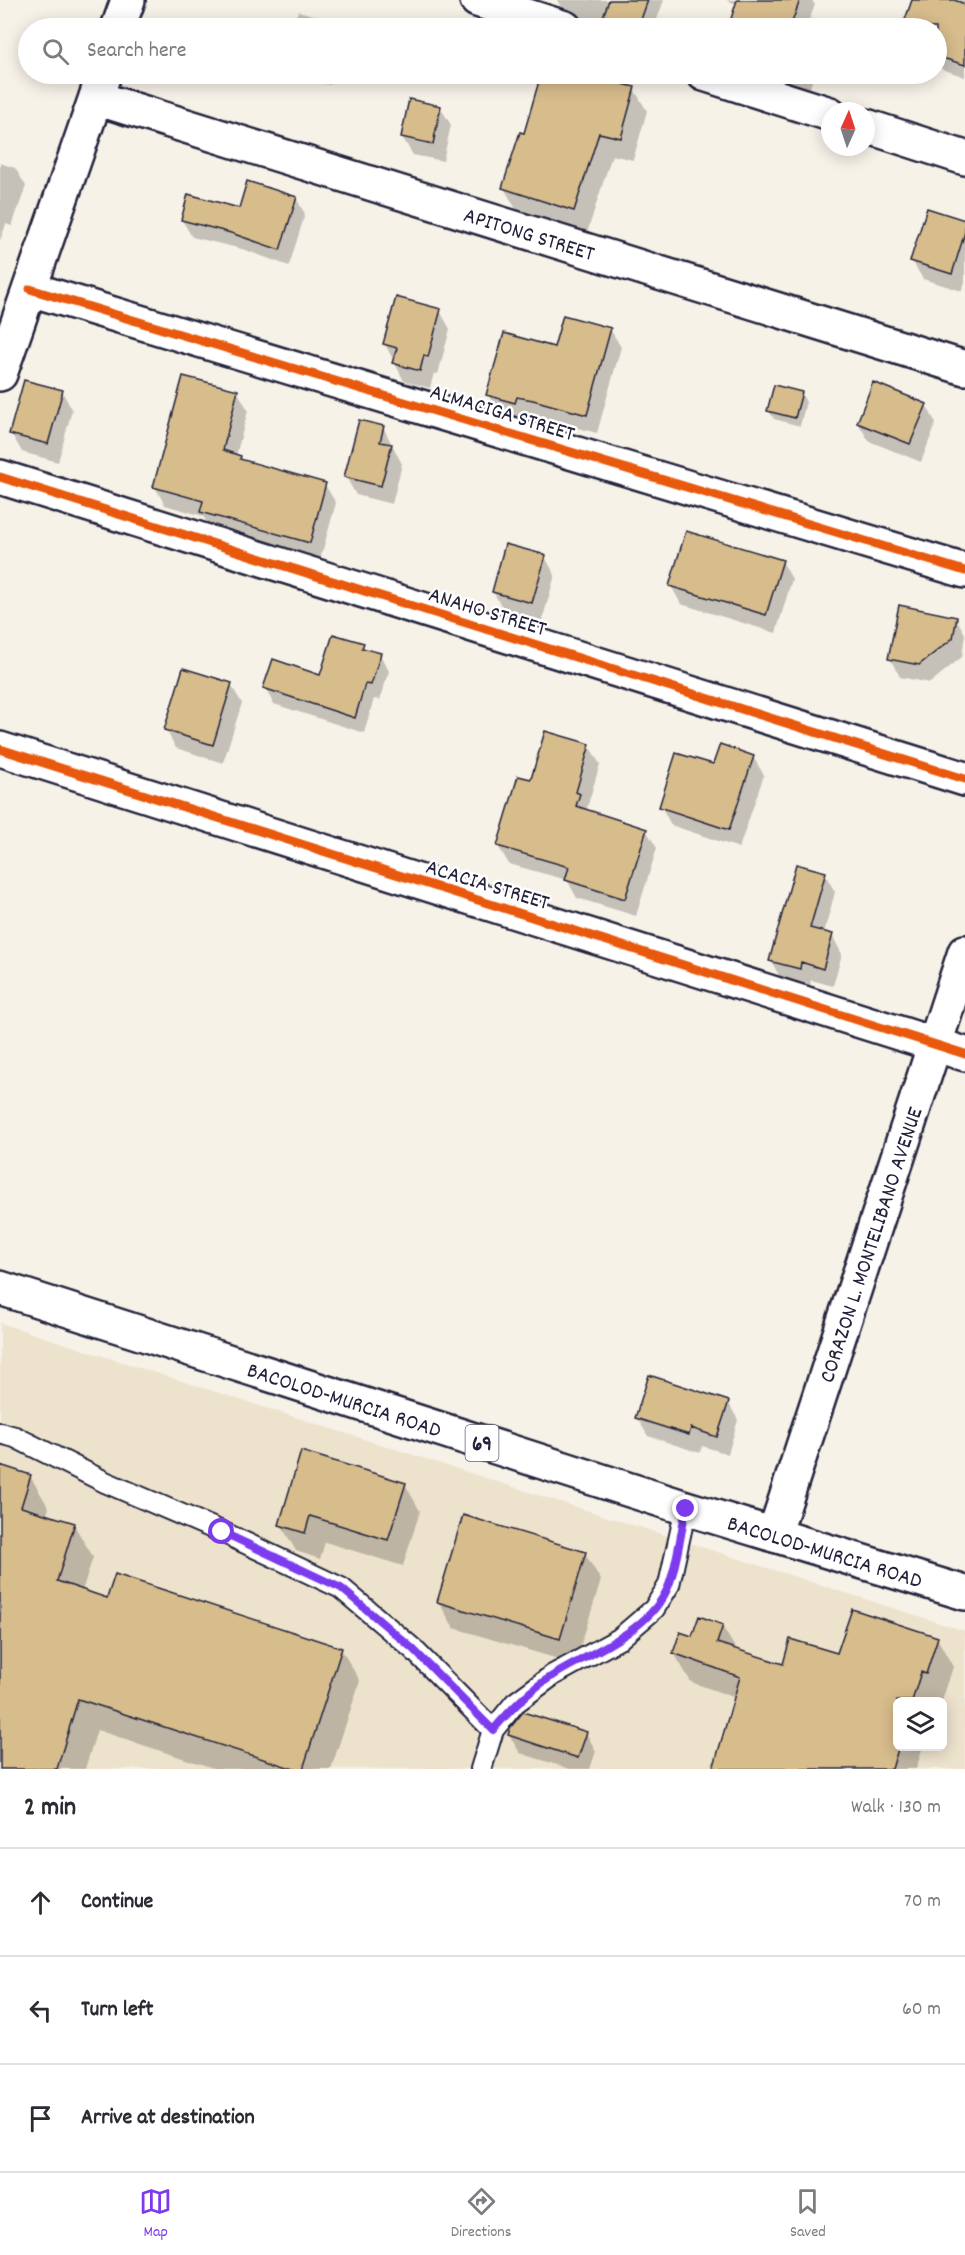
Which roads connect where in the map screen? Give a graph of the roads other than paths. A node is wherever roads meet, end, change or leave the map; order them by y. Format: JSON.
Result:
{"nodes":[{"id":1,"x":128,"y":0,"type":"edge"},
{"id":2,"x":477,"y":0,"type":"edge"},
{"id":3,"x":122,"y":18,"type":"edge"},
{"id":4,"x":534,"y":18,"type":"edge"},
{"id":5,"x":736,"y":84,"type":"edge"},
{"id":6,"x":100,"y":86,"type":"edge"},
{"id":7,"x":821,"y":111,"type":"edge"},
{"id":8,"x":875,"y":129,"type":"edge"},
{"id":9,"x":965,"y":158,"type":"edge"},
{"id":10,"x":30,"y":289,"type":"junction"},
{"id":11,"x":965,"y":369,"type":"edge"},
{"id":12,"x":0,"y":374,"type":"edge"},
{"id":13,"x":0,"y":477,"type":"edge"},
{"id":14,"x":965,"y":571,"type":"edge"},
{"id":15,"x":0,"y":749,"type":"edge"},
{"id":16,"x":965,"y":779,"type":"edge"},
{"id":17,"x":965,"y":952,"type":"edge"},
{"id":18,"x":950,"y":1049,"type":"edge"},
{"id":19,"x":0,"y":1288,"type":"edge"},
{"id":20,"x":0,"y":1433,"type":"edge"},
{"id":21,"x":686,"y":1509,"type":"junction"},
{"id":22,"x":774,"y":1535,"type":"junction"},
{"id":23,"x":965,"y":1593,"type":"edge"},
{"id":24,"x":493,"y":1730,"type":"junction"},
{"id":25,"x":481,"y":1769,"type":"edge"}],
"edges":[{"from":1,"to":3,"type":"main road"},
{"from":2,"to":4,"type":"main road"},
{"from":5,"to":7,"type":"main road"},
{"from":6,"to":10,"type":"main road"},
{"from":6,"to":11,"type":"main road","name":"APITONG STREET"},
{"from":8,"to":9,"type":"main road"},
{"from":10,"to":12,"type":"main road"},
{"from":10,"to":14,"type":"main road","name":"ALMACIGA STREET"},
{"from":13,"to":16,"type":"main road","name":"ANAHO STREET"},
{"from":15,"to":18,"type":"main road","name":"ACACIA STREET"},
{"from":17,"to":18,"type":"main road","name":"CORAZON L. MONTELIBANO AVENUE"},
{"from":18,"to":22,"type":"main road","name":"CORAZON L. MONTELIBANO AVENUE"},
{"from":19,"to":21,"type":"main road","name":"BACOLOD-MURCIA ROAD","number":"69"},
{"from":20,"to":24,"type":"lane"},
{"from":21,"to":22,"type":"main road","name":"BACOLOD-MURCIA ROAD","number":"69"},
{"from":21,"to":24,"type":"lane"},
{"from":22,"to":23,"type":"main road","name":"BACOLOD-MURCIA ROAD","number":"69"},
{"from":24,"to":25,"type":"lane"}]}
